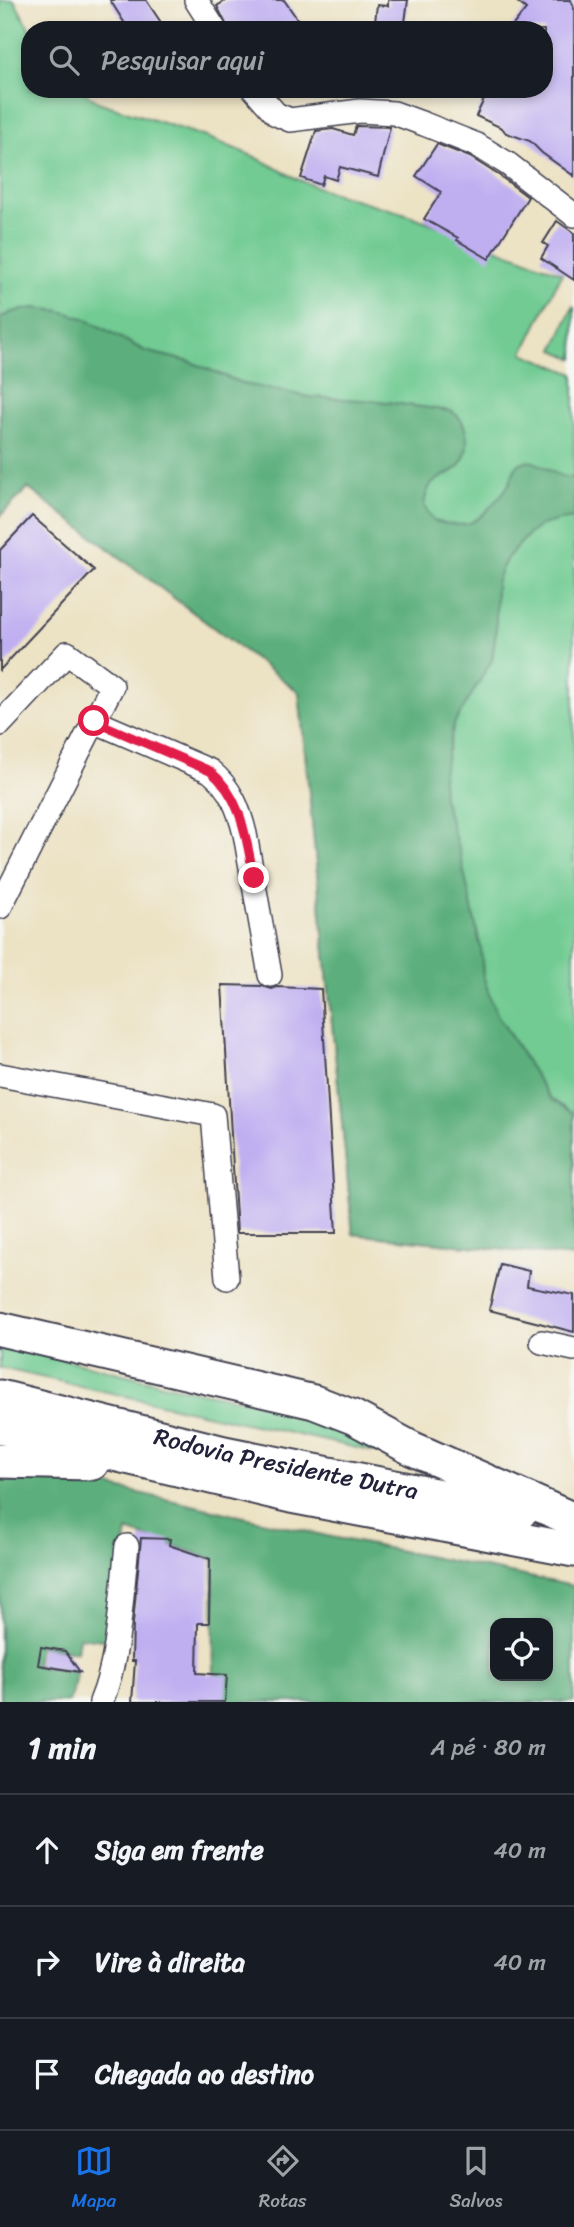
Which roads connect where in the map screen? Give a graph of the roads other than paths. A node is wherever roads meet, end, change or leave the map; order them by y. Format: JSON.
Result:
{"nodes":[{"id":1,"x":196,"y":0,"type":"edge"},
{"id":2,"x":209,"y":21,"type":"edge"},
{"id":3,"x":262,"y":98,"type":"edge"},
{"id":4,"x":574,"y":215,"type":"edge"},
{"id":5,"x":94,"y":721,"type":"junction"},
{"id":6,"x":0,"y":724,"type":"edge"},
{"id":7,"x":0,"y":907,"type":"edge"},
{"id":8,"x":270,"y":975,"type":"dead end"},
{"id":9,"x":0,"y":1075,"type":"edge"},
{"id":10,"x":227,"y":1278,"type":"dead end"},
{"id":11,"x":0,"y":1329,"type":"edge"},
{"id":12,"x":542,"y":1342,"type":"dead end"},
{"id":13,"x":574,"y":1349,"type":"edge"},
{"id":14,"x":0,"y":1397,"type":"edge"},
{"id":15,"x":0,"y":1427,"type":"edge"},
{"id":16,"x":0,"y":1461,"type":"edge"},
{"id":17,"x":162,"y":1465,"type":"junction"},
{"id":18,"x":574,"y":1521,"type":"edge"},
{"id":19,"x":127,"y":1546,"type":"dead end"},
{"id":20,"x":574,"y":1550,"type":"edge"},
{"id":21,"x":101,"y":1702,"type":"edge"}],
"edges":[{"from":1,"to":2,"type":"street"},
{"from":3,"to":4,"type":"street"},
{"from":5,"to":6,"type":"street"},
{"from":5,"to":7,"type":"street"},
{"from":5,"to":8,"type":"street"},
{"from":9,"to":10,"type":"street"},
{"from":11,"to":18,"type":"highway"},
{"from":12,"to":13,"type":"street"},
{"from":14,"to":18,"type":"highway","name":"Rodovia Presidente Dutra"},
{"from":15,"to":17,"type":"highway","name":"Rodovia Presidente Dutra"},
{"from":16,"to":17,"type":"highway"},
{"from":17,"to":20,"type":"highway","name":"Rodovia Presidente Dutra"},
{"from":19,"to":21,"type":"street"}]}
